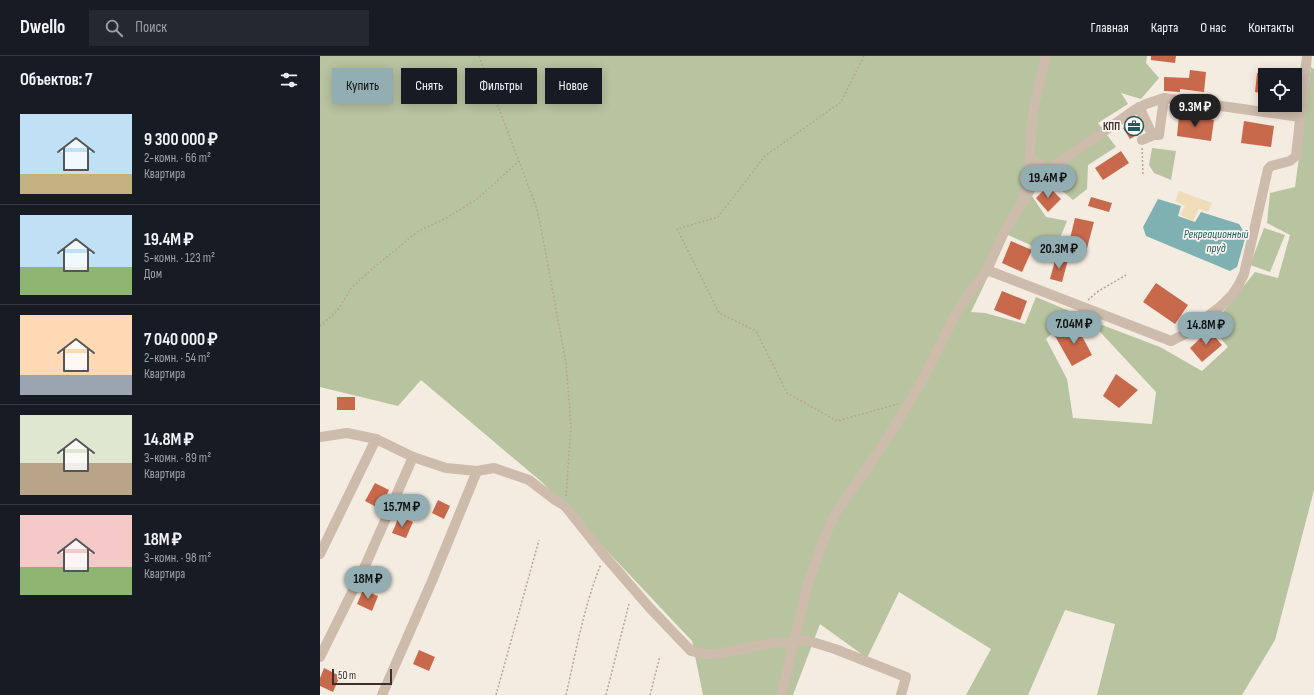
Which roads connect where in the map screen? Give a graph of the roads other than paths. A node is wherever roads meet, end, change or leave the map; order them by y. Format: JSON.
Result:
{"nodes":[{"id":1,"x":1046,"y":56,"type":"edge"},
{"id":2,"x":1309,"y":60,"type":"edge"},
{"id":3,"x":1164,"y":98,"type":"junction"},
{"id":4,"x":1136,"y":109,"type":"junction"},
{"id":5,"x":1300,"y":117,"type":"junction"},
{"id":6,"x":1154,"y":135,"type":"junction"},
{"id":7,"x":1142,"y":140,"type":"road end"},
{"id":8,"x":1030,"y":160,"type":"junction"},
{"id":9,"x":1050,"y":169,"type":"junction"},
{"id":10,"x":1021,"y":204,"type":"junction"},
{"id":11,"x":987,"y":270,"type":"junction"},
{"id":12,"x":320,"y":438,"type":"edge"},
{"id":13,"x":376,"y":439,"type":"junction"},
{"id":14,"x":413,"y":457,"type":"junction"},
{"id":15,"x":477,"y":471,"type":"junction"},
{"id":16,"x":320,"y":554,"type":"edge"},
{"id":17,"x":793,"y":643,"type":"junction"},
{"id":18,"x":320,"y":657,"type":"edge"},
{"id":19,"x":382,"y":695,"type":"edge"},
{"id":20,"x":781,"y":695,"type":"edge"},
{"id":21,"x":901,"y":695,"type":"edge"}],
"edges":[{"from":1,"to":8,"type":"street"},
{"from":2,"to":5,"type":"street"},
{"from":3,"to":4,"type":"street"},
{"from":3,"to":5,"type":"street"},
{"from":3,"to":6,"type":"street"},
{"from":4,"to":6,"type":"street"},
{"from":4,"to":9,"type":"street"},
{"from":5,"to":11,"type":"street"},
{"from":6,"to":7,"type":"street"},
{"from":8,"to":9,"type":"street"},
{"from":8,"to":10,"type":"street"},
{"from":9,"to":10,"type":"street"},
{"from":10,"to":11,"type":"street"},
{"from":11,"to":17,"type":"street"},
{"from":12,"to":13,"type":"street"},
{"from":13,"to":14,"type":"street"},
{"from":13,"to":16,"type":"street"},
{"from":14,"to":15,"type":"street"},
{"from":14,"to":18,"type":"street"},
{"from":15,"to":17,"type":"street"},
{"from":15,"to":19,"type":"street"},
{"from":17,"to":20,"type":"street"},
{"from":17,"to":21,"type":"street"}]}
